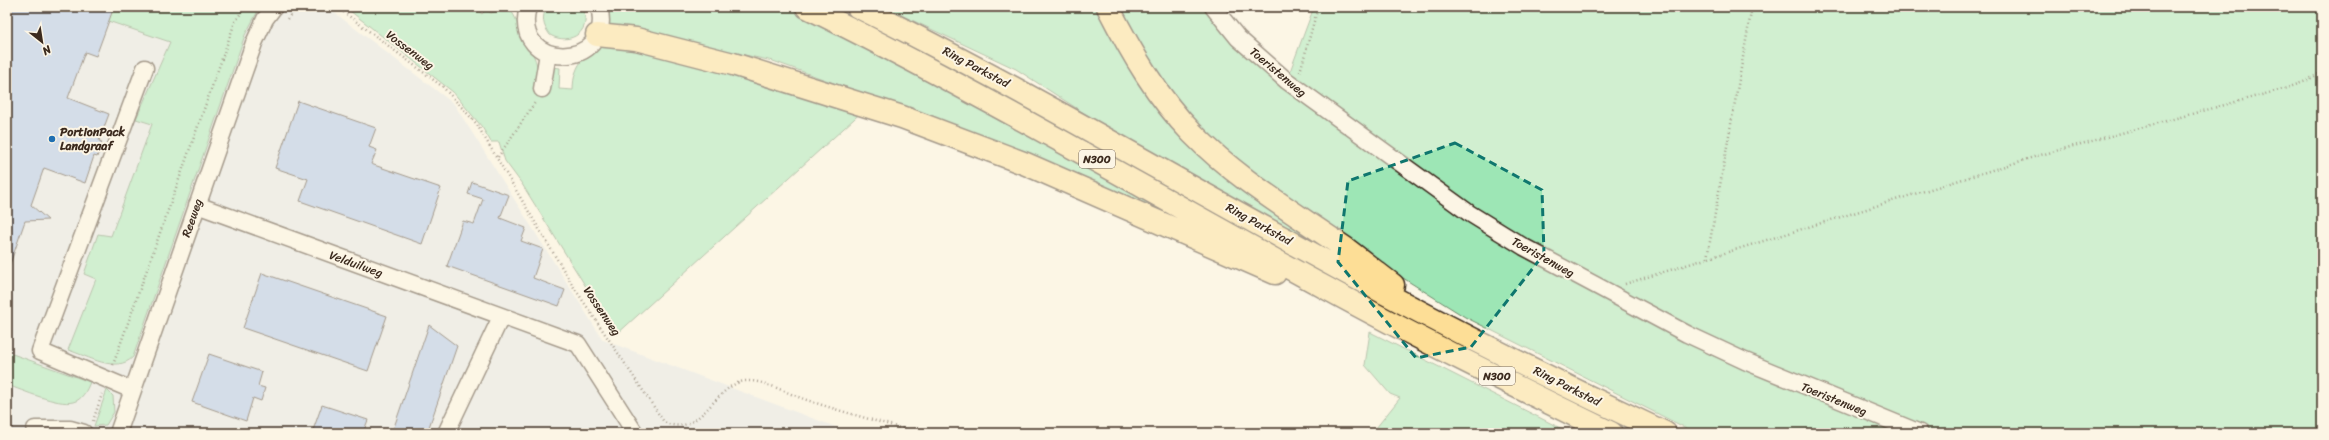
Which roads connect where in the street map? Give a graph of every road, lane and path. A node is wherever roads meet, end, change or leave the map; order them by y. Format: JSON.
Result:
{"nodes":[{"id":1,"x":245,"y":7,"type":"edge"},
{"id":2,"x":274,"y":7,"type":"edge"},
{"id":3,"x":337,"y":7,"type":"edge"},
{"id":4,"x":486,"y":7,"type":"edge"},
{"id":5,"x":502,"y":7,"type":"edge"},
{"id":6,"x":599,"y":7,"type":"edge"},
{"id":7,"x":807,"y":7,"type":"edge"},
{"id":8,"x":858,"y":7,"type":"edge"},
{"id":9,"x":1108,"y":7,"type":"edge"},
{"id":10,"x":1213,"y":7,"type":"edge"},
{"id":11,"x":1318,"y":7,"type":"edge"},
{"id":12,"x":1752,"y":7,"type":"edge"},
{"id":13,"x":524,"y":9,"type":"edge"},
{"id":14,"x":597,"y":35,"type":"junction"},
{"id":15,"x":548,"y":54,"type":"junction"},
{"id":16,"x":145,"y":68,"type":"dead end"},
{"id":17,"x":2322,"y":72,"type":"edge"},
{"id":18,"x":542,"y":89,"type":"joint"},
{"id":19,"x":1296,"y":89,"type":"junction"},
{"id":20,"x":498,"y":157,"type":"junction"},
{"id":21,"x":197,"y":205,"type":"junction"},
{"id":22,"x":1707,"y":258,"type":"junction"},
{"id":23,"x":1603,"y":289,"type":"junction"},
{"id":24,"x":1383,"y":318,"type":"junction"},
{"id":25,"x":508,"y":319,"type":"junction"},
{"id":26,"x":1447,"y":326,"type":"junction"},
{"id":27,"x":107,"y":381,"type":"junction"},
{"id":28,"x":132,"y":390,"type":"junction"},
{"id":29,"x":79,"y":430,"type":"edge"},
{"id":30,"x":34,"y":433,"type":"edge"},
{"id":31,"x":118,"y":433,"type":"edge"},
{"id":32,"x":446,"y":433,"type":"edge"},
{"id":33,"x":635,"y":433,"type":"edge"},
{"id":34,"x":918,"y":433,"type":"edge"},
{"id":35,"x":1611,"y":433,"type":"edge"},
{"id":36,"x":1665,"y":433,"type":"edge"},
{"id":37,"x":1920,"y":433,"type":"edge"}],
"edges":[{"from":1,"to":27,"type":"path"},
{"from":2,"to":21,"type":"street","name":"Reeweg"},
{"from":3,"to":20,"type":"path","name":"Vossenweg"},
{"from":4,"to":5,"type":"path"},
{"from":6,"to":14,"type":"street"},
{"from":7,"to":24,"type":"highway","name":"Ring Parkstad","number":"N300"},
{"from":8,"to":26,"type":"highway","name":"Ring Parkstad","number":"N300"},
{"from":9,"to":26,"type":"highway","number":"N300"},
{"from":10,"to":19,"type":"street","name":"Toeristenweg"},
{"from":11,"to":19,"type":"path"},
{"from":12,"to":22,"type":"path"},
{"from":13,"to":15,"type":"street"},
{"from":14,"to":15,"type":"street"},
{"from":14,"to":24,"type":"highway","number":"N300"},
{"from":15,"to":18,"type":"street"},
{"from":16,"to":27,"type":"street"},
{"from":17,"to":22,"type":"path"},
{"from":18,"to":20,"type":"path"},
{"from":19,"to":23,"type":"street","name":"Toeristenweg"},
{"from":20,"to":34,"type":"path","name":"Vossenweg"},
{"from":21,"to":25,"type":"street","name":"Velduilweg"},
{"from":21,"to":28,"type":"street","name":"Reeweg"},
{"from":22,"to":23,"type":"path"},
{"from":23,"to":37,"type":"street","name":"Toeristenweg"},
{"from":24,"to":35,"type":"highway","name":"Ring Parkstad","number":"N300"},
{"from":25,"to":32,"type":"street"},
{"from":25,"to":33,"type":"street","name":"Velduilweg"},
{"from":26,"to":36,"type":"highway","name":"Ring Parkstad","number":"N300"},
{"from":27,"to":28,"type":"street"},
{"from":27,"to":29,"type":"path"},
{"from":28,"to":31,"type":"street","name":"Reeweg"},
{"from":29,"to":30,"type":"street"}]}
